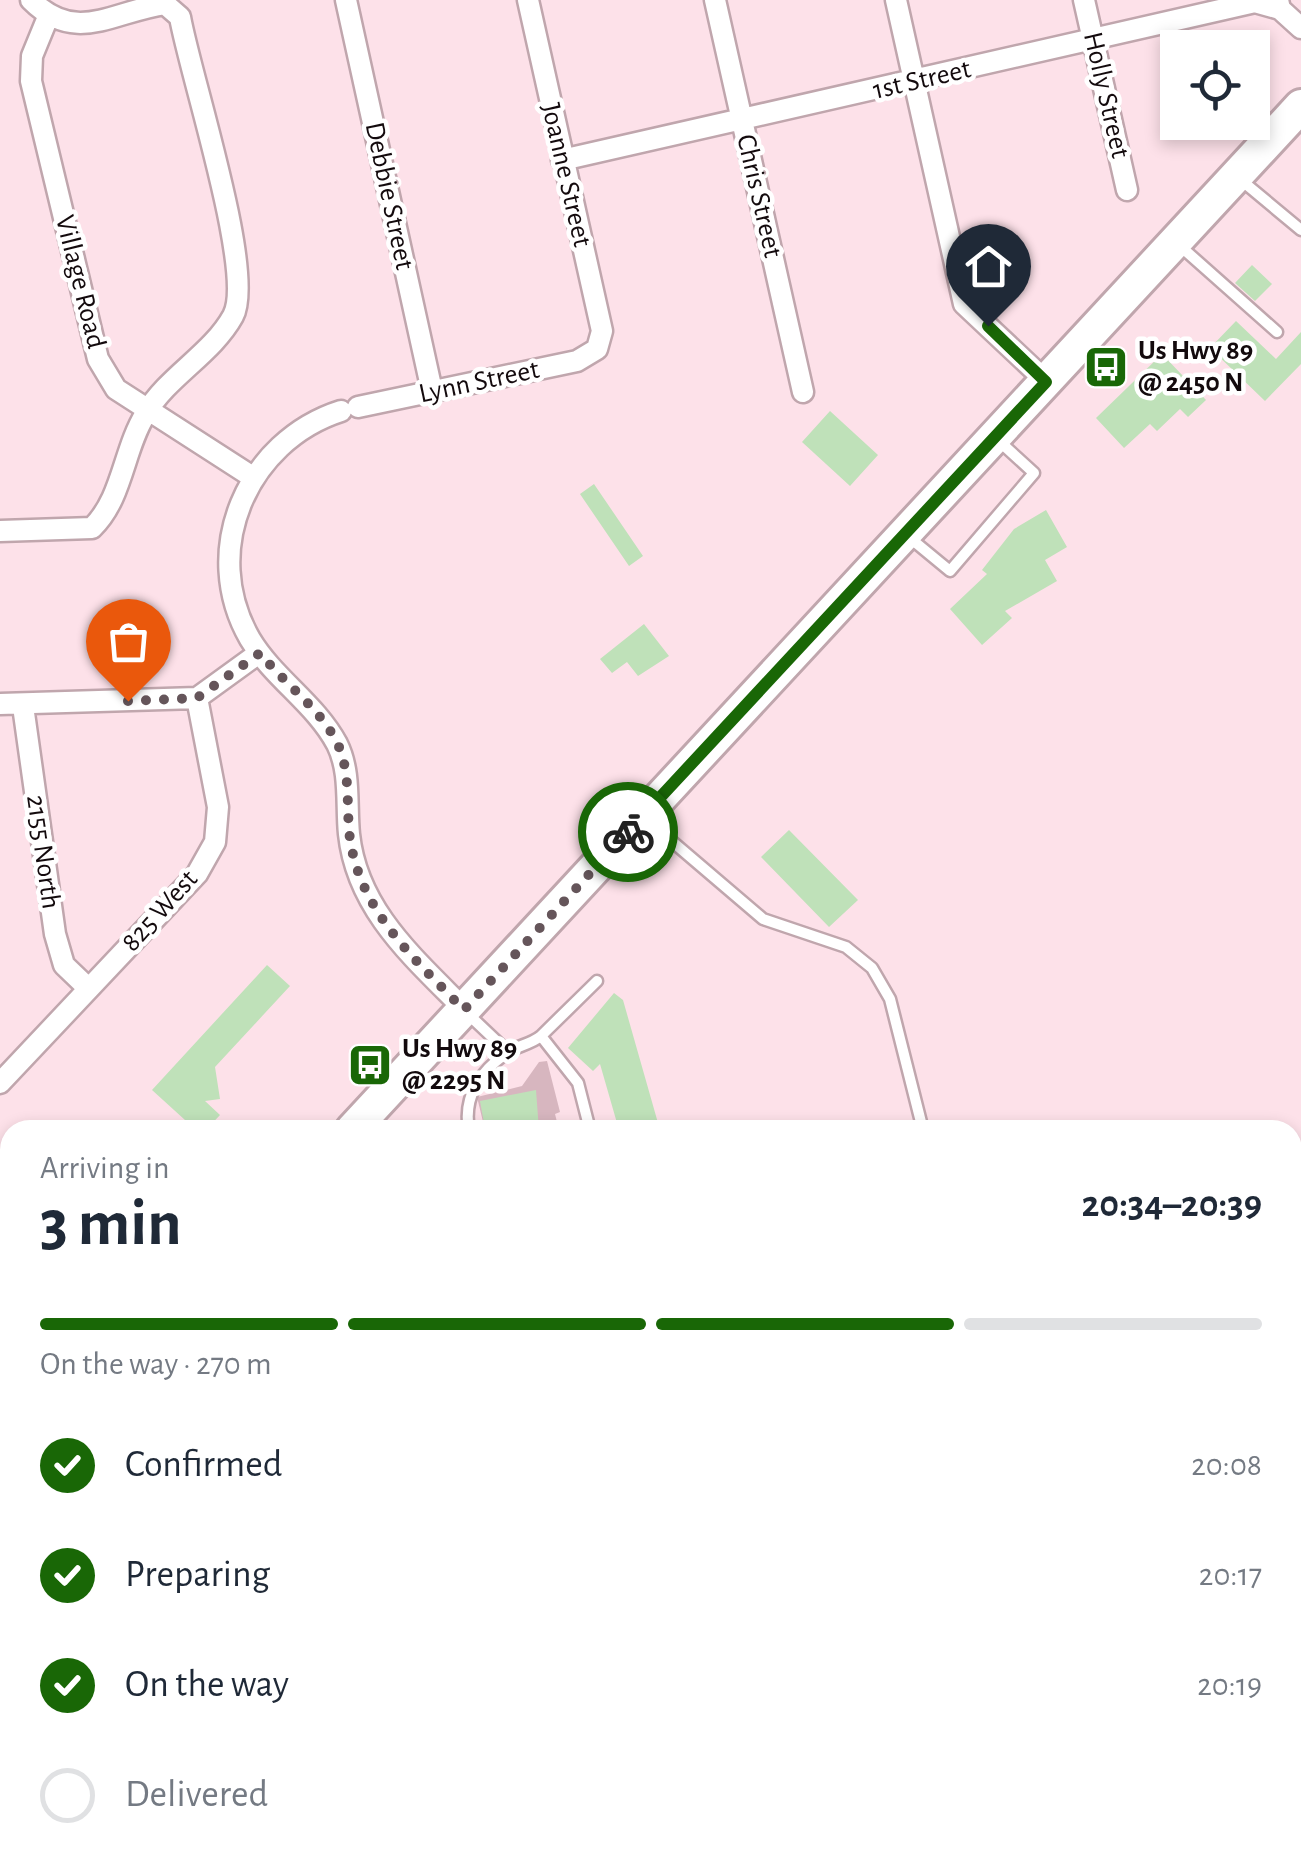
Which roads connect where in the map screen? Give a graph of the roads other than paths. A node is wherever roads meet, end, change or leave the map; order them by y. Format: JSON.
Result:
{"nodes":[{"id":1,"x":31,"y":0,"type":"edge"},
{"id":2,"x":346,"y":0,"type":"edge"},
{"id":3,"x":528,"y":0,"type":"edge"},
{"id":4,"x":715,"y":0,"type":"edge"},
{"id":5,"x":896,"y":0,"type":"edge"},
{"id":6,"x":1084,"y":0,"type":"edge"},
{"id":7,"x":1279,"y":4,"type":"edge"},
{"id":8,"x":48,"y":17,"type":"junction"},
{"id":9,"x":1301,"y":28,"type":"edge"},
{"id":10,"x":1093,"y":38,"type":"junction"},
{"id":11,"x":914,"y":83,"type":"junction"},
{"id":12,"x":1301,"y":106,"type":"edge"},
{"id":13,"x":742,"y":120,"type":"junction"},
{"id":14,"x":562,"y":160,"type":"junction"},
{"id":15,"x":1236,"y":176,"type":"junction"},
{"id":16,"x":1127,"y":190,"type":"dead end"},
{"id":17,"x":1301,"y":230,"type":"edge"},
{"id":18,"x":1174,"y":242,"type":"junction"},
{"id":19,"x":1277,"y":332,"type":"dead end"},
{"id":20,"x":597,"y":350,"type":"joint"},
{"id":21,"x":1046,"y":382,"type":"junction"},
{"id":22,"x":432,"y":391,"type":"junction"},
{"id":23,"x":803,"y":392,"type":"dead end"},
{"id":24,"x":147,"y":410,"type":"junction"},
{"id":25,"x":994,"y":437,"type":"junction"},
{"id":26,"x":251,"y":476,"type":"junction"},
{"id":27,"x":0,"y":530,"type":"edge"},
{"id":28,"x":906,"y":535,"type":"junction"},
{"id":29,"x":260,"y":653,"type":"junction"},
{"id":30,"x":197,"y":698,"type":"junction"},
{"id":31,"x":0,"y":704,"type":"edge"},
{"id":32,"x":23,"y":706,"type":"junction"},
{"id":33,"x":643,"y":816,"type":"junction"},
{"id":34,"x":597,"y":981,"type":"dead end"},
{"id":35,"x":88,"y":988,"type":"junction"},
{"id":36,"x":464,"y":1010,"type":"junction"},
{"id":37,"x":542,"y":1036,"type":"junction"},
{"id":38,"x":507,"y":1051,"type":"junction"},
{"id":39,"x":0,"y":1083,"type":"edge"},
{"id":40,"x":361,"y":1120,"type":"edge"},
{"id":41,"x":469,"y":1120,"type":"edge"},
{"id":42,"x":587,"y":1120,"type":"edge"},
{"id":43,"x":920,"y":1120,"type":"edge"}],
"edges":[{"from":1,"to":8,"type":"street"},
{"from":2,"to":22,"type":"street","name":"Debbie Street"},
{"from":3,"to":14,"type":"street","name":"Joanne Street"},
{"from":4,"to":13,"type":"street","name":"Chris Street"},
{"from":5,"to":11,"type":"street"},
{"from":6,"to":10,"type":"street","name":"Holly Street"},
{"from":7,"to":9,"type":"street"},
{"from":7,"to":10,"type":"street","name":"1st Street"},
{"from":8,"to":24,"type":"street","name":"Village Road"},
{"from":8,"to":24,"type":"street"},
{"from":10,"to":11,"type":"street","name":"1st Street"},
{"from":10,"to":16,"type":"street","name":"Holly Street"},
{"from":11,"to":13,"type":"street","name":"1st Street"},
{"from":11,"to":21,"type":"street"},
{"from":12,"to":15,"type":"main road"},
{"from":13,"to":14,"type":"street","name":"1st Street"},
{"from":13,"to":23,"type":"street","name":"Chris Street"},
{"from":14,"to":20,"type":"street","name":"Joanne Street"},
{"from":15,"to":17,"type":"lane"},
{"from":15,"to":18,"type":"main road"},
{"from":18,"to":19,"type":"lane"},
{"from":18,"to":21,"type":"main road"},
{"from":20,"to":22,"type":"street","name":"Lynn Street"},
{"from":21,"to":25,"type":"main road"},
{"from":22,"to":26,"type":"street","name":"Lynn Street"},
{"from":24,"to":26,"type":"street","name":"Village Road"},
{"from":24,"to":27,"type":"street"},
{"from":25,"to":28,"type":"main road"},
{"from":25,"to":28,"type":"lane"},
{"from":26,"to":29,"type":"street","name":"Lynn Street"},
{"from":28,"to":33,"type":"main road"},
{"from":29,"to":30,"type":"street"},
{"from":29,"to":36,"type":"street","name":"Lynn Street"},
{"from":30,"to":32,"type":"street"},
{"from":30,"to":35,"type":"street","name":"825 West"},
{"from":31,"to":32,"type":"street"},
{"from":32,"to":35,"type":"street","name":"2155 North"},
{"from":33,"to":36,"type":"main road"},
{"from":33,"to":43,"type":"lane"},
{"from":34,"to":37,"type":"lane"},
{"from":35,"to":39,"type":"street","name":"825 West"},
{"from":36,"to":38,"type":"lane"},
{"from":36,"to":40,"type":"main road"},
{"from":37,"to":38,"type":"lane"},
{"from":37,"to":42,"type":"lane"},
{"from":38,"to":41,"type":"lane"}]}
